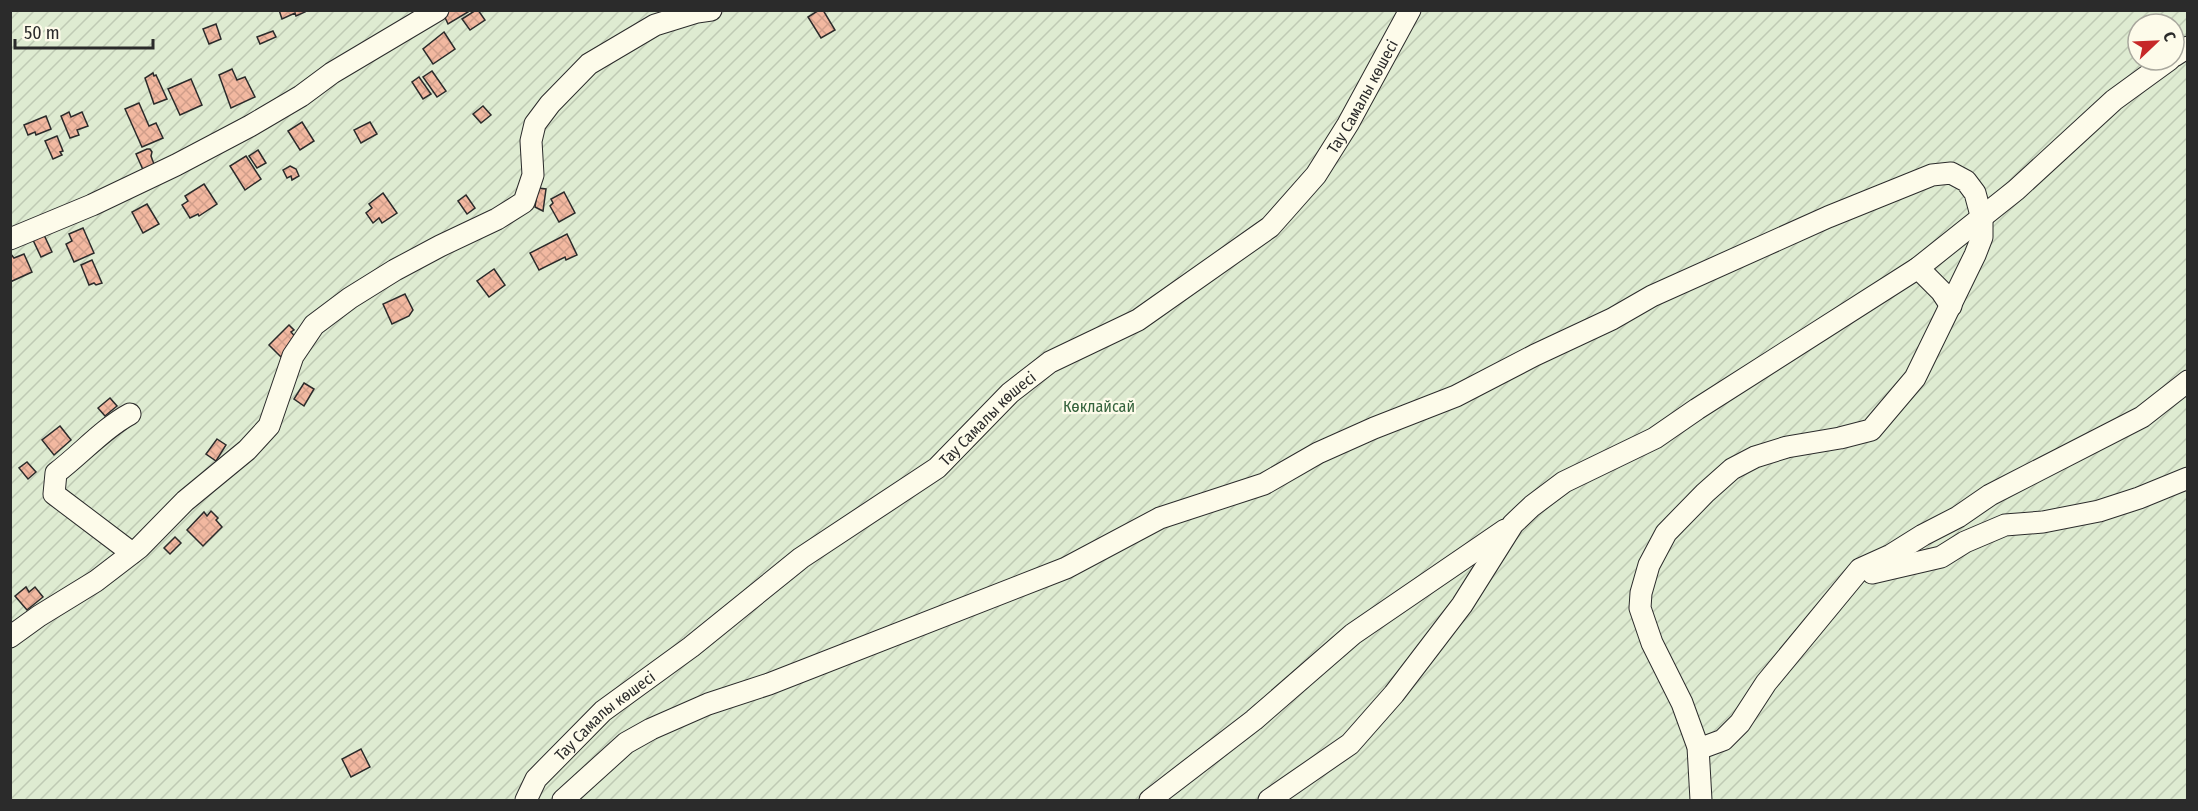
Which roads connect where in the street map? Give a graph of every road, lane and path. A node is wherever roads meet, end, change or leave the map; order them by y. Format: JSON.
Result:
{"nodes":[{"id":1,"x":438,"y":10,"type":"edge"},
{"id":2,"x":711,"y":10,"type":"edge"},
{"id":3,"x":1410,"y":10,"type":"edge"},
{"id":4,"x":2152,"y":72,"type":"edge"},
{"id":5,"x":1982,"y":219,"type":"junction"},
{"id":6,"x":10,"y":239,"type":"edge"},
{"id":7,"x":1918,"y":268,"type":"junction"},
{"id":8,"x":1951,"y":306,"type":"junction"},
{"id":9,"x":2187,"y":381,"type":"edge"},
{"id":10,"x":130,"y":414,"type":"dead end"},
{"id":11,"x":2187,"y":478,"type":"edge"},
{"id":12,"x":1513,"y":524,"type":"junction"},
{"id":13,"x":132,"y":554,"type":"junction"},
{"id":14,"x":1854,"y":577,"type":"junction"},
{"id":15,"x":10,"y":638,"type":"edge"},
{"id":16,"x":1698,"y":747,"type":"junction"},
{"id":17,"x":526,"y":801,"type":"edge"},
{"id":18,"x":563,"y":801,"type":"edge"},
{"id":19,"x":1149,"y":801,"type":"edge"},
{"id":20,"x":1269,"y":801,"type":"edge"},
{"id":21,"x":1701,"y":801,"type":"edge"}],
"edges":[{"from":1,"to":6,"type":"street"},
{"from":2,"to":13,"type":"street"},
{"from":3,"to":17,"type":"street","name":"Тау Самалы көшесі"},
{"from":4,"to":5,"type":"street"},
{"from":5,"to":7,"type":"street"},
{"from":5,"to":8,"type":"street"},
{"from":5,"to":18,"type":"street"},
{"from":7,"to":8,"type":"street"},
{"from":7,"to":12,"type":"street"},
{"from":8,"to":16,"type":"street"},
{"from":9,"to":14,"type":"street"},
{"from":10,"to":13,"type":"street"},
{"from":11,"to":14,"type":"street"},
{"from":12,"to":19,"type":"street"},
{"from":12,"to":20,"type":"street"},
{"from":13,"to":15,"type":"street"},
{"from":14,"to":16,"type":"street"},
{"from":16,"to":21,"type":"street"}]}
